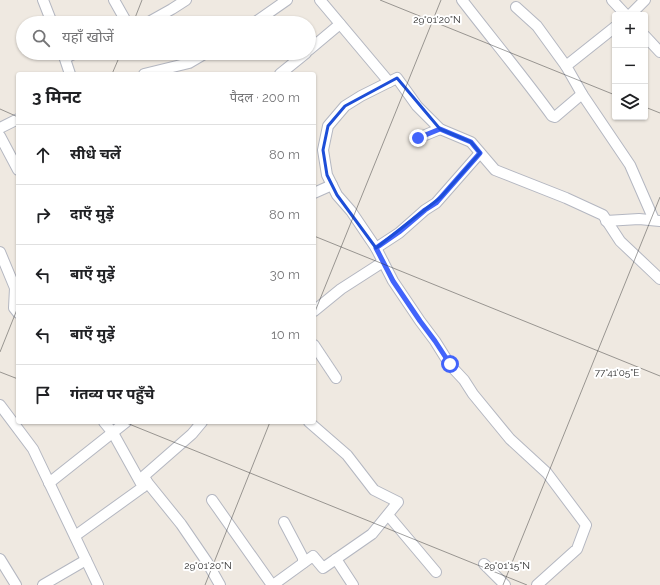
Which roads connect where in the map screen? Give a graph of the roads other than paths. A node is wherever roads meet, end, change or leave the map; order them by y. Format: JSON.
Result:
{"nodes":[{"id":1,"x":43,"y":0,"type":"edge"},
{"id":2,"x":114,"y":0,"type":"edge"},
{"id":3,"x":186,"y":0,"type":"edge"},
{"id":4,"x":287,"y":0,"type":"edge"},
{"id":5,"x":320,"y":0,"type":"edge"},
{"id":6,"x":462,"y":0,"type":"edge"},
{"id":7,"x":612,"y":0,"type":"edge"},
{"id":8,"x":645,"y":0,"type":"edge"},
{"id":9,"x":516,"y":7,"type":"dead end"},
{"id":10,"x":623,"y":12,"type":"edge"},
{"id":11,"x":633,"y":12,"type":"edge"},
{"id":12,"x":49,"y":16,"type":"edge"},
{"id":13,"x":123,"y":16,"type":"edge"},
{"id":14,"x":160,"y":16,"type":"edge"},
{"id":15,"x":264,"y":16,"type":"edge"},
{"id":16,"x":340,"y":24,"type":"junction"},
{"id":17,"x":612,"y":29,"type":"edge"},
{"id":18,"x":648,"y":39,"type":"edge"},
{"id":19,"x":316,"y":44,"type":"edge"},
{"id":20,"x":660,"y":52,"type":"edge"},
{"id":21,"x":65,"y":60,"type":"edge"},
{"id":22,"x":194,"y":60,"type":"edge"},
{"id":23,"x":297,"y":60,"type":"edge"},
{"id":24,"x":566,"y":66,"type":"junction"},
{"id":25,"x":69,"y":72,"type":"edge"},
{"id":26,"x":152,"y":72,"type":"edge"},
{"id":27,"x":282,"y":72,"type":"edge"},
{"id":28,"x":389,"y":82,"type":"junction"},
{"id":29,"x":582,"y":94,"type":"junction"},
{"id":30,"x":16,"y":120,"type":"edge"},
{"id":31,"x":0,"y":128,"type":"edge"},
{"id":32,"x":440,"y":129,"type":"junction"},
{"id":33,"x":0,"y":136,"type":"edge"},
{"id":34,"x":418,"y":138,"type":"dead end"},
{"id":35,"x":319,"y":151,"type":"edge"},
{"id":36,"x":480,"y":153,"type":"junction"},
{"id":37,"x":16,"y":166,"type":"edge"},
{"id":38,"x":332,"y":185,"type":"junction"},
{"id":39,"x":316,"y":193,"type":"edge"},
{"id":40,"x":606,"y":220,"type":"junction"},
{"id":41,"x":657,"y":220,"type":"edge"},
{"id":42,"x":376,"y":248,"type":"junction"},
{"id":43,"x":0,"y":252,"type":"edge"},
{"id":44,"x":383,"y":262,"type":"junction"},
{"id":45,"x":660,"y":280,"type":"edge"},
{"id":46,"x":316,"y":309,"type":"edge"},
{"id":47,"x":16,"y":310,"type":"edge"},
{"id":48,"x":316,"y":348,"type":"edge"},
{"id":49,"x":336,"y":378,"type":"dead end"},
{"id":50,"x":0,"y":405,"type":"edge"},
{"id":51,"x":105,"y":424,"type":"edge"},
{"id":52,"x":123,"y":424,"type":"edge"},
{"id":53,"x":200,"y":424,"type":"edge"},
{"id":54,"x":311,"y":424,"type":"edge"},
{"id":55,"x":112,"y":433,"type":"junction"},
{"id":56,"x":50,"y":483,"type":"junction"},
{"id":57,"x":145,"y":484,"type":"junction"},
{"id":58,"x":212,"y":500,"type":"dead end"},
{"id":59,"x":388,"y":515,"type":"junction"},
{"id":60,"x":284,"y":522,"type":"dead end"},
{"id":61,"x":75,"y":536,"type":"junction"},
{"id":62,"x":0,"y":558,"type":"edge"},
{"id":63,"x":336,"y":559,"type":"junction"},
{"id":64,"x":86,"y":560,"type":"junction"},
{"id":65,"x":303,"y":563,"type":"junction"},
{"id":66,"x":484,"y":564,"type":"dead end"},
{"id":67,"x":436,"y":572,"type":"dead end"},
{"id":68,"x":16,"y":585,"type":"edge"},
{"id":69,"x":43,"y":585,"type":"edge"},
{"id":70,"x":98,"y":585,"type":"edge"},
{"id":71,"x":220,"y":585,"type":"edge"},
{"id":72,"x":272,"y":585,"type":"edge"},
{"id":73,"x":353,"y":585,"type":"edge"},
{"id":74,"x":505,"y":585,"type":"edge"},
{"id":75,"x":537,"y":585,"type":"edge"}],
"edges":[{"from":1,"to":12,"type":"street"},
{"from":2,"to":13,"type":"street"},
{"from":3,"to":14,"type":"street"},
{"from":4,"to":15,"type":"street"},
{"from":5,"to":16,"type":"street"},
{"from":6,"to":29,"type":"street"},
{"from":7,"to":10,"type":"street"},
{"from":8,"to":11,"type":"street"},
{"from":9,"to":24,"type":"street"},
{"from":16,"to":19,"type":"street"},
{"from":16,"to":28,"type":"street"},
{"from":17,"to":24,"type":"street"},
{"from":18,"to":20,"type":"street"},
{"from":21,"to":25,"type":"street"},
{"from":22,"to":26,"type":"street"},
{"from":23,"to":27,"type":"street"},
{"from":24,"to":29,"type":"street"},
{"from":28,"to":32,"type":"street"},
{"from":28,"to":35,"type":"street"},
{"from":29,"to":41,"type":"street"},
{"from":30,"to":31,"type":"street"},
{"from":32,"to":34,"type":"street"},
{"from":32,"to":36,"type":"street"},
{"from":33,"to":37,"type":"street"},
{"from":35,"to":38,"type":"street"},
{"from":36,"to":40,"type":"street"},
{"from":36,"to":42,"type":"street"},
{"from":38,"to":39,"type":"street"},
{"from":38,"to":42,"type":"street"},
{"from":40,"to":41,"type":"street"},
{"from":40,"to":45,"type":"street"},
{"from":42,"to":44,"type":"street"},
{"from":43,"to":47,"type":"street"},
{"from":44,"to":46,"type":"street"},
{"from":44,"to":75,"type":"street"},
{"from":48,"to":49,"type":"street"},
{"from":50,"to":56,"type":"street"},
{"from":51,"to":55,"type":"street"},
{"from":52,"to":55,"type":"street"},
{"from":53,"to":57,"type":"street"},
{"from":54,"to":59,"type":"street"},
{"from":55,"to":56,"type":"street"},
{"from":55,"to":57,"type":"street"},
{"from":56,"to":61,"type":"street"},
{"from":57,"to":61,"type":"street"},
{"from":57,"to":71,"type":"street"},
{"from":58,"to":72,"type":"street"},
{"from":59,"to":63,"type":"street"},
{"from":59,"to":67,"type":"street"},
{"from":60,"to":65,"type":"street"},
{"from":61,"to":64,"type":"street"},
{"from":62,"to":68,"type":"street"},
{"from":63,"to":65,"type":"street"},
{"from":63,"to":73,"type":"street"},
{"from":64,"to":69,"type":"street"},
{"from":64,"to":70,"type":"street"},
{"from":65,"to":72,"type":"street"},
{"from":66,"to":74,"type":"street"}]}
